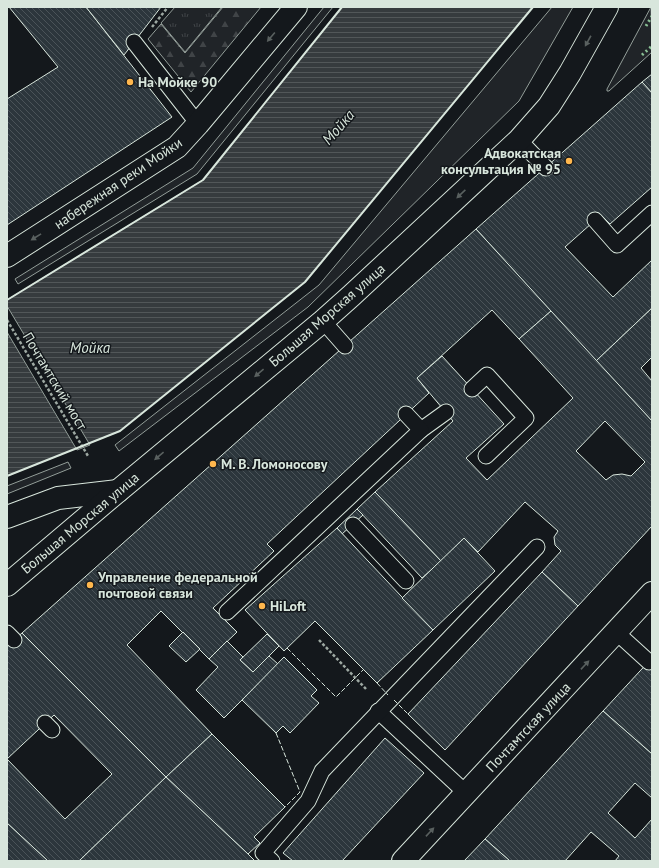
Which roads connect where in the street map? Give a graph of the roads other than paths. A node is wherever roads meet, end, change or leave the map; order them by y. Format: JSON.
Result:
{"nodes":[{"id":1,"x":296,"y":7,"type":"edge"},
{"id":2,"x":606,"y":7,"type":"edge"},
{"id":3,"x":134,"y":42,"type":"dead end"},
{"id":4,"x":198,"y":124,"type":"junction"},
{"id":5,"x":519,"y":140,"type":"junction"},
{"id":6,"x":546,"y":168,"type":"dead end"},
{"id":7,"x":652,"y":214,"type":"edge"},
{"id":8,"x":595,"y":220,"type":"dead end"},
{"id":9,"x":7,"y":256,"type":"edge"},
{"id":10,"x":323,"y":321,"type":"junction"},
{"id":11,"x":345,"y":346,"type":"dead end"},
{"id":12,"x":472,"y":390,"type":"dead end"},
{"id":13,"x":446,"y":412,"type":"dead end"},
{"id":14,"x":406,"y":414,"type":"dead end"},
{"id":15,"x":421,"y":430,"type":"junction"},
{"id":16,"x":486,"y":456,"type":"dead end"},
{"id":17,"x":118,"y":491,"type":"junction"},
{"id":18,"x":7,"y":517,"type":"edge"},
{"id":19,"x":346,"y":517,"type":"junction"},
{"id":20,"x":537,"y":547,"type":"dead end"},
{"id":21,"x":406,"y":581,"type":"dead end"},
{"id":22,"x":7,"y":585,"type":"edge"},
{"id":23,"x":652,"y":593,"type":"edge"},
{"id":24,"x":227,"y":612,"type":"dead end"},
{"id":25,"x":616,"y":632,"type":"junction"},
{"id":26,"x":649,"y":662,"type":"dead end"},
{"id":27,"x":378,"y":711,"type":"junction"},
{"id":28,"x":466,"y":793,"type":"junction"},
{"id":29,"x":272,"y":861,"type":"edge"},
{"id":30,"x":404,"y":861,"type":"edge"}],
"edges":[{"from":1,"to":4,"type":"street","name":"набережная реки Мойки","one_way":true},
{"from":2,"to":5,"type":"street","name":"Большая Морская улица","one_way":true},
{"from":3,"to":4,"type":"lane"},
{"from":4,"to":9,"type":"street","name":"набережная реки Мойки","one_way":true},
{"from":5,"to":6,"type":"lane"},
{"from":5,"to":10,"type":"street","name":"Большая Морская улица","one_way":true},
{"from":7,"to":8,"type":"lane"},
{"from":10,"to":11,"type":"lane"},
{"from":10,"to":17,"type":"street","name":"Большая Морская улица","one_way":true},
{"from":12,"to":16,"type":"lane"},
{"from":13,"to":15,"type":"lane"},
{"from":14,"to":15,"type":"lane"},
{"from":15,"to":19,"type":"lane"},
{"from":17,"to":18,"type":"street"},
{"from":17,"to":22,"type":"street","name":"Большая Морская улица"},
{"from":19,"to":21,"type":"lane"},
{"from":19,"to":24,"type":"lane"},
{"from":20,"to":27,"type":"lane"},
{"from":23,"to":25,"type":"street","name":"Почтамтская улица"},
{"from":25,"to":26,"type":"lane"},
{"from":28,"to":25,"type":"street","name":"Почтамтская улица","one_way":true},
{"from":27,"to":28,"type":"lane"},
{"from":27,"to":29,"type":"lane"},
{"from":30,"to":28,"type":"street","name":"Почтамтская улица","one_way":true}]}
